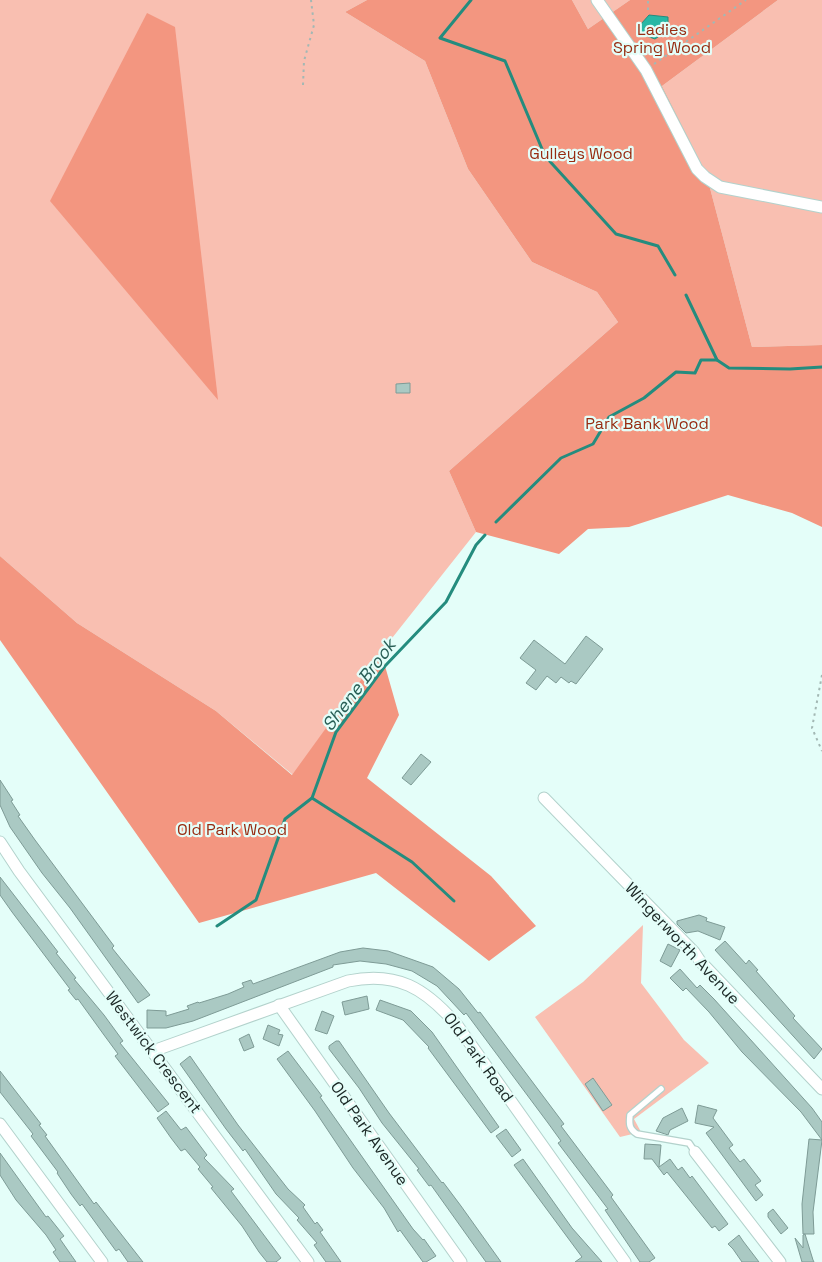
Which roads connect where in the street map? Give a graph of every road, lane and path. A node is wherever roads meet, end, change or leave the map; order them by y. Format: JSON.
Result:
{"nodes":[{"id":1,"x":311,"y":0,"type":"edge"},
{"id":2,"x":597,"y":0,"type":"edge"},
{"id":3,"x":648,"y":0,"type":"edge"},
{"id":4,"x":746,"y":0,"type":"edge"},
{"id":5,"x":648,"y":10,"type":"dead end"},
{"id":6,"x":646,"y":70,"type":"junction"},
{"id":7,"x":303,"y":85,"type":"dead end"},
{"id":8,"x":822,"y":208,"type":"edge"},
{"id":9,"x":822,"y":675,"type":"edge"},
{"id":10,"x":822,"y":751,"type":"edge"},
{"id":11,"x":544,"y":798,"type":"dead end"},
{"id":12,"x":0,"y":842,"type":"edge"},
{"id":13,"x":279,"y":1004,"type":"junction"},
{"id":14,"x":153,"y":1052,"type":"junction"},
{"id":15,"x":661,"y":1089,"type":"dead end"},
{"id":16,"x":822,"y":1089,"type":"edge"},
{"id":17,"x":0,"y":1124,"type":"edge"},
{"id":18,"x":695,"y":1152,"type":"joint"},
{"id":19,"x":102,"y":1262,"type":"edge"},
{"id":20,"x":308,"y":1262,"type":"edge"},
{"id":21,"x":461,"y":1262,"type":"edge"},
{"id":22,"x":625,"y":1262,"type":"edge"},
{"id":23,"x":780,"y":1262,"type":"edge"}],
"edges":[{"from":1,"to":7,"type":"path"},
{"from":2,"to":6,"type":"street"},
{"from":3,"to":5,"type":"path"},
{"from":4,"to":6,"type":"path"},
{"from":6,"to":8,"type":"street"},
{"from":9,"to":10,"type":"path"},
{"from":11,"to":16,"type":"street","name":"Wingerworth Avenue"},
{"from":12,"to":14,"type":"street","name":"Westwick Crescent"},
{"from":13,"to":14,"type":"street","name":"Old Park Road"},
{"from":13,"to":21,"type":"street","name":"Old Park Avenue"},
{"from":13,"to":22,"type":"street","name":"Old Park Road"},
{"from":14,"to":20,"type":"street","name":"Westwick Crescent"},
{"from":15,"to":18,"type":"lane"},
{"from":17,"to":19,"type":"street"},
{"from":18,"to":23,"type":"street"}]}
